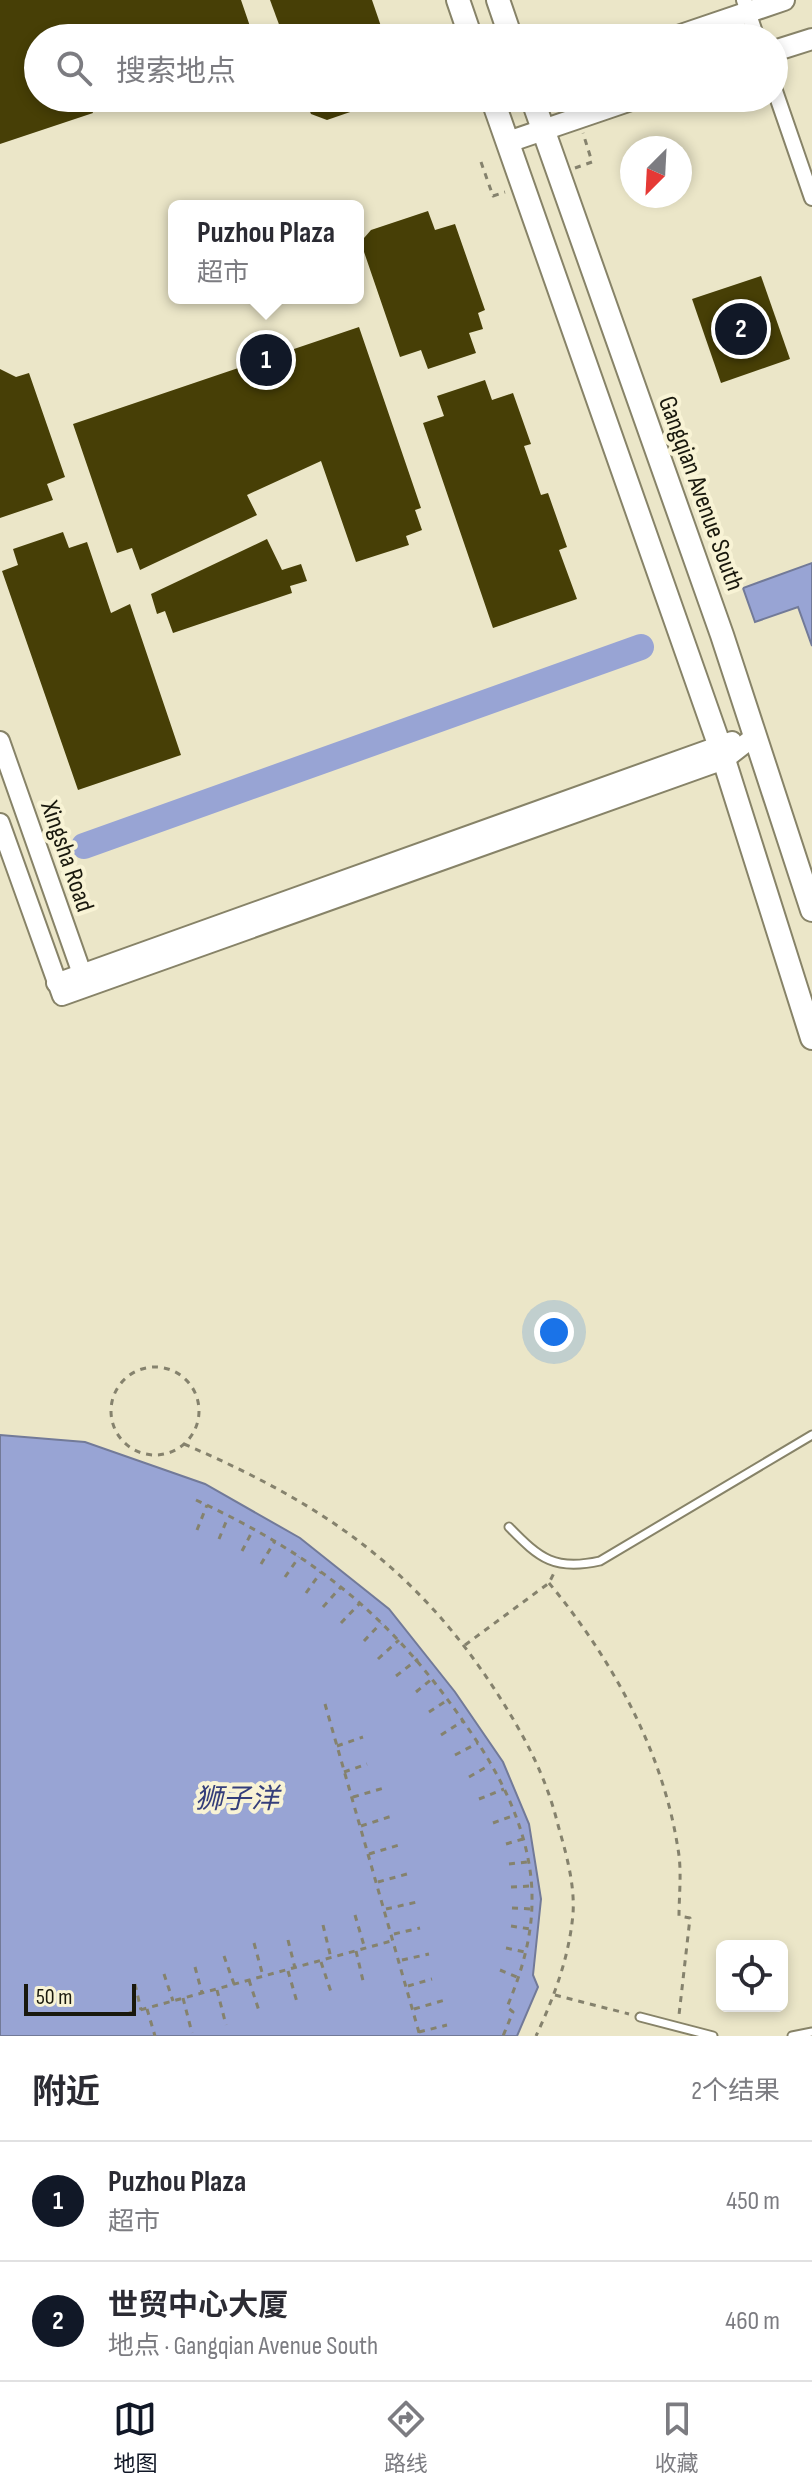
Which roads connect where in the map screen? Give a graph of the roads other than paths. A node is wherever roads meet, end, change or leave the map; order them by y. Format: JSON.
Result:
{"nodes":[{"id":1,"x":458,"y":0,"type":"edge"},
{"id":2,"x":498,"y":0,"type":"edge"},
{"id":3,"x":784,"y":0,"type":"edge"},
{"id":4,"x":746,"y":6,"type":"edge"},
{"id":5,"x":466,"y":24,"type":"edge"},
{"id":6,"x":506,"y":24,"type":"edge"},
{"id":7,"x":704,"y":24,"type":"edge"},
{"id":8,"x":812,"y":39,"type":"edge"},
{"id":9,"x":788,"y":47,"type":"edge"},
{"id":10,"x":498,"y":112,"type":"edge"},
{"id":11,"x":537,"y":112,"type":"edge"},
{"id":12,"x":596,"y":112,"type":"edge"},
{"id":13,"x":782,"y":112,"type":"edge"},
{"id":14,"x":543,"y":130,"type":"junction"},
{"id":15,"x":508,"y":142,"type":"junction"},
{"id":16,"x":812,"y":198,"type":"edge"},
{"id":17,"x":755,"y":736,"type":"junction"},
{"id":18,"x":0,"y":741,"type":"edge"},
{"id":19,"x":722,"y":752,"type":"junction"},
{"id":20,"x":0,"y":823,"type":"edge"},
{"id":21,"x":812,"y":910,"type":"edge"},
{"id":22,"x":84,"y":981,"type":"junction"},
{"id":23,"x":812,"y":1038,"type":"edge"},
{"id":24,"x":812,"y":1435,"type":"edge"},
{"id":25,"x":509,"y":1527,"type":"dead end"},
{"id":26,"x":640,"y":2017,"type":"road end"},
{"id":27,"x":812,"y":2032,"type":"edge"},
{"id":28,"x":713,"y":2036,"type":"edge"},
{"id":29,"x":792,"y":2036,"type":"edge"}],
"edges":[{"from":1,"to":5,"type":"main road"},
{"from":2,"to":6,"type":"main road"},
{"from":3,"to":4,"type":"main road"},
{"from":4,"to":7,"type":"main road"},
{"from":8,"to":9,"type":"main road"},
{"from":10,"to":15,"type":"main road"},
{"from":11,"to":14,"type":"main road","name":"Gangqian Avenue South"},
{"from":12,"to":14,"type":"main road"},
{"from":13,"to":16,"type":"street"},
{"from":14,"to":15,"type":"main road"},
{"from":14,"to":17,"type":"main road","name":"Gangqian Avenue South"},
{"from":15,"to":19,"type":"main road"},
{"from":17,"to":19,"type":"street"},
{"from":17,"to":21,"type":"main road","name":"Gangqian Avenue South"},
{"from":18,"to":22,"type":"street","name":"Xingsha Road"},
{"from":19,"to":22,"type":"street"},
{"from":19,"to":23,"type":"main road"},
{"from":20,"to":22,"type":"street","name":"Xingsha Road"},
{"from":24,"to":25,"type":"lane"},
{"from":26,"to":28,"type":"lane"},
{"from":27,"to":29,"type":"lane"}]}
